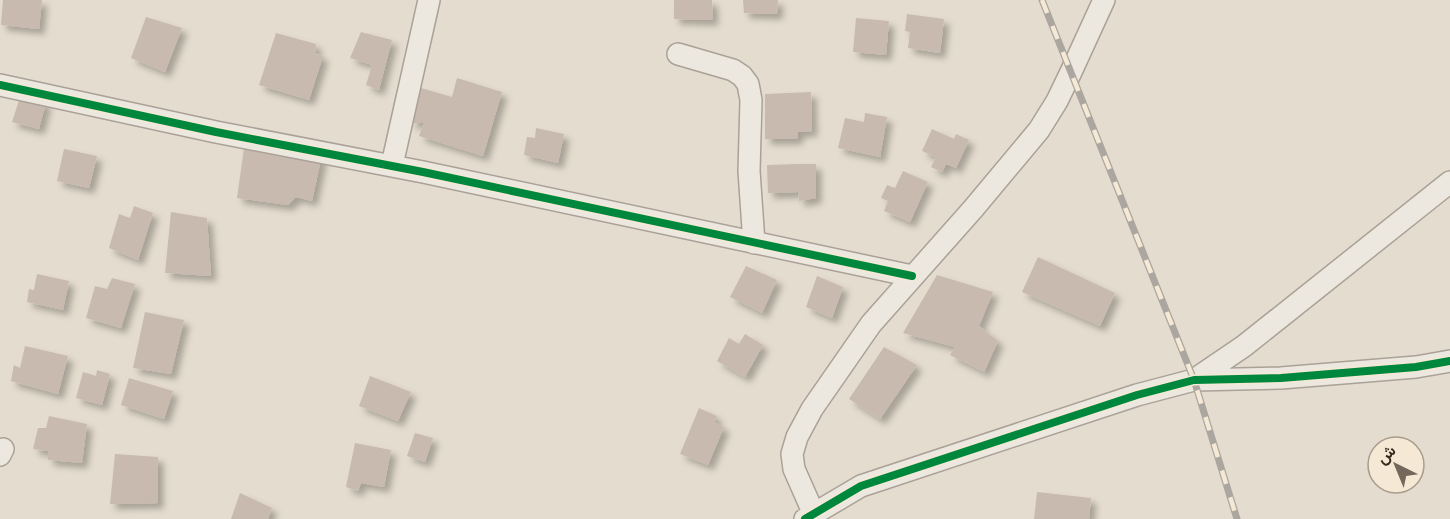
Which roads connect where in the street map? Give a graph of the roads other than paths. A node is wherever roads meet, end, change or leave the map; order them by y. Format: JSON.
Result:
{"nodes":[{"id":1,"x":429,"y":0,"type":"edge"},
{"id":2,"x":1104,"y":0,"type":"edge"},
{"id":3,"x":678,"y":54,"type":"dead end"},
{"id":4,"x":0,"y":85,"type":"edge"},
{"id":5,"x":392,"y":165,"type":"junction"},
{"id":6,"x":1450,"y":182,"type":"edge"},
{"id":7,"x":754,"y":243,"type":"junction"},
{"id":8,"x":912,"y":276,"type":"junction"},
{"id":9,"x":1450,"y":361,"type":"edge"},
{"id":10,"x":1194,"y":380,"type":"junction"},
{"id":11,"x":809,"y":516,"type":"edge"}],
"edges":[{"from":1,"to":5,"type":"street"},
{"from":2,"to":8,"type":"street"},
{"from":3,"to":7,"type":"street"},
{"from":4,"to":5,"type":"street"},
{"from":5,"to":7,"type":"street"},
{"from":6,"to":10,"type":"street"},
{"from":7,"to":8,"type":"street"},
{"from":8,"to":11,"type":"street"},
{"from":9,"to":10,"type":"street"},
{"from":10,"to":11,"type":"street"}]}
